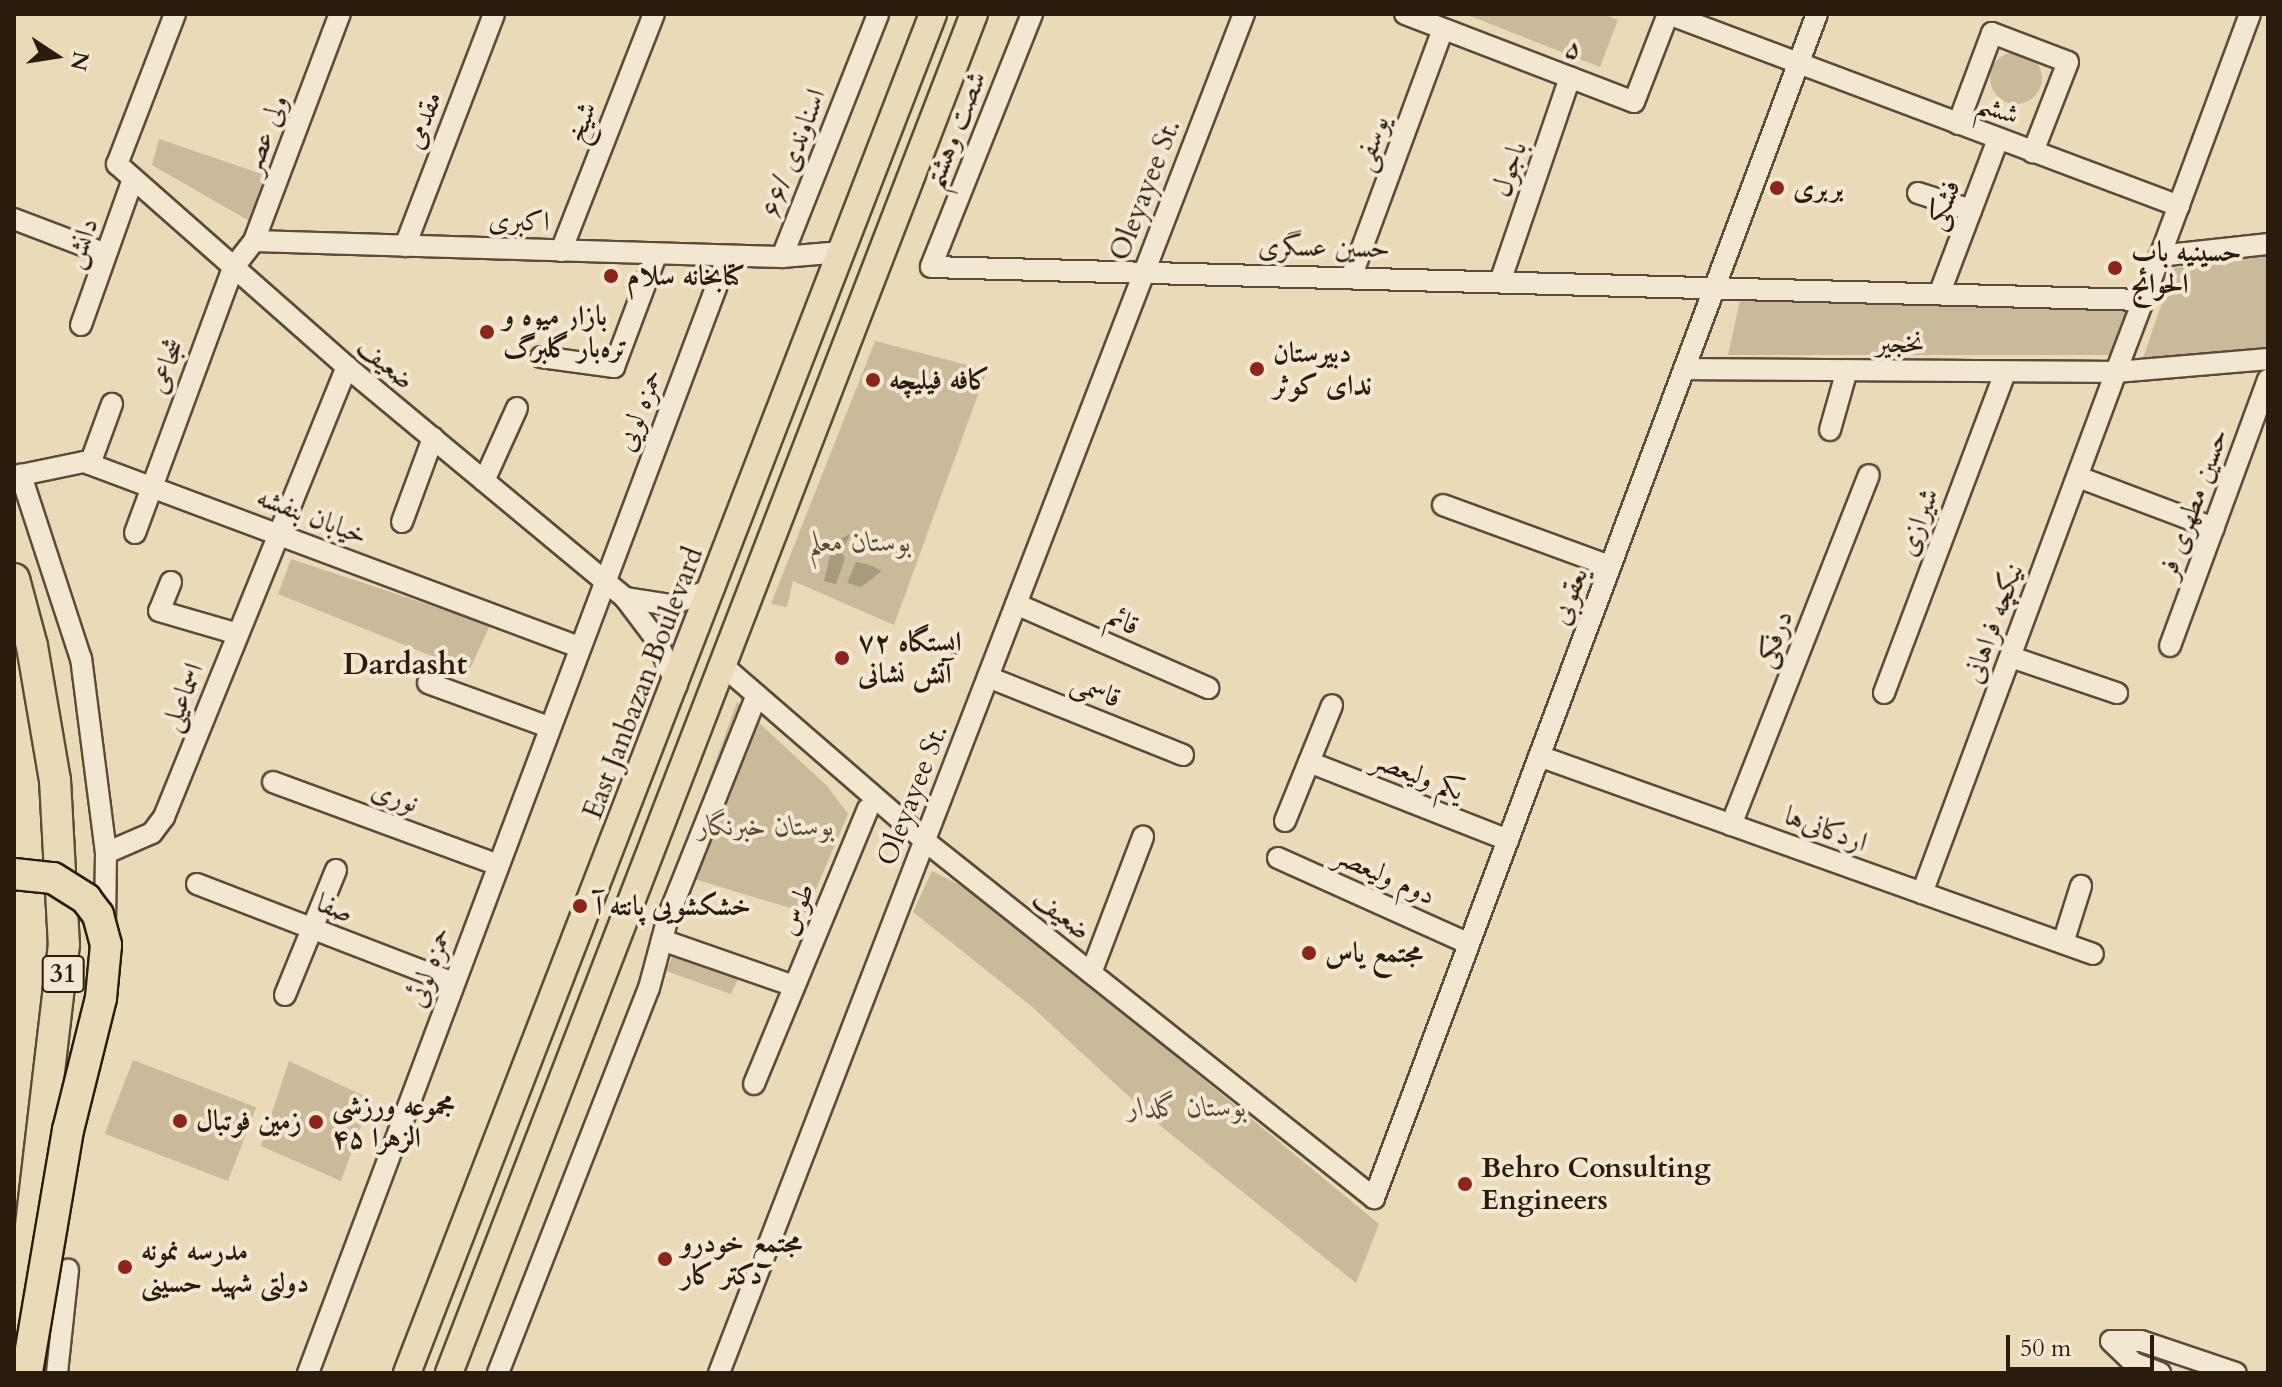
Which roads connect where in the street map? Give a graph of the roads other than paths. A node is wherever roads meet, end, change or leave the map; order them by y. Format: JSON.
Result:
{"nodes":[{"id":1,"x":175,"y":14,"type":"edge"},
{"id":2,"x":340,"y":14,"type":"edge"},
{"id":3,"x":494,"y":14,"type":"edge"},
{"id":4,"x":654,"y":14,"type":"edge"},
{"id":5,"x":878,"y":14,"type":"edge"},
{"id":6,"x":933,"y":14,"type":"edge"},
{"id":7,"x":974,"y":14,"type":"edge"},
{"id":8,"x":1032,"y":14,"type":"edge"},
{"id":9,"x":1244,"y":14,"type":"edge"},
{"id":10,"x":1405,"y":14,"type":"edge"},
{"id":11,"x":1668,"y":14,"type":"edge"},
{"id":12,"x":1817,"y":14,"type":"edge"},
{"id":13,"x":2250,"y":14,"type":"edge"},
{"id":14,"x":1443,"y":29,"type":"junction"},
{"id":15,"x":1798,"y":64,"type":"junction"},
{"id":16,"x":1570,"y":77,"type":"junction"},
{"id":17,"x":1958,"y":124,"type":"junction"},
{"id":18,"x":1998,"y":139,"type":"junction"},
{"id":19,"x":2033,"y":152,"type":"junction"},
{"id":20,"x":133,"y":179,"type":"junction"},
{"id":21,"x":1918,"y":193,"type":"dead end"},
{"id":22,"x":2179,"y":206,"type":"junction"},
{"id":23,"x":1971,"y":210,"type":"junction"},
{"id":24,"x":14,"y":219,"type":"edge"},
{"id":25,"x":254,"y":241,"type":"junction"},
{"id":26,"x":2268,"y":244,"type":"edge"},
{"id":27,"x":405,"y":246,"type":"junction"},
{"id":28,"x":561,"y":251,"type":"junction"},
{"id":29,"x":842,"y":252,"type":"junction"},
{"id":30,"x":106,"y":254,"type":"junction"},
{"id":31,"x":656,"y":255,"type":"junction"},
{"id":32,"x":2160,"y":256,"type":"junction"},
{"id":33,"x":782,"y":257,"type":"junction"},
{"id":34,"x":727,"y":258,"type":"junction"},
{"id":35,"x":931,"y":267,"type":"joint"},
{"id":36,"x":233,"y":268,"type":"junction"},
{"id":37,"x":1143,"y":271,"type":"junction"},
{"id":38,"x":1352,"y":275,"type":"junction"},
{"id":39,"x":1501,"y":279,"type":"junction"},
{"id":40,"x":1716,"y":285,"type":"junction"},
{"id":41,"x":1940,"y":292,"type":"junction"},
{"id":42,"x":2144,"y":300,"type":"junction"},
{"id":43,"x":81,"y":325,"type":"dead end"},
{"id":44,"x":541,"y":357,"type":"dead end"},
{"id":45,"x":2268,"y":359,"type":"edge"},
{"id":46,"x":347,"y":367,"type":"junction"},
{"id":47,"x":1684,"y":369,"type":"junction"},
{"id":48,"x":1847,"y":370,"type":"junction"},
{"id":49,"x":2005,"y":372,"type":"junction"},
{"id":50,"x":2116,"y":372,"type":"junction"},
{"id":51,"x":2268,"y":379,"type":"edge"},
{"id":52,"x":112,"y":404,"type":"dead end"},
{"id":53,"x":517,"y":408,"type":"dead end"},
{"id":54,"x":1830,"y":430,"type":"dead end"},
{"id":55,"x":433,"y":438,"type":"junction"},
{"id":56,"x":90,"y":464,"type":"junction"},
{"id":57,"x":1869,"y":475,"type":"dead end"},
{"id":58,"x":2078,"y":477,"type":"junction"},
{"id":59,"x":484,"y":481,"type":"junction"},
{"id":60,"x":151,"y":484,"type":"junction"},
{"id":61,"x":1443,"y":505,"type":"dead end"},
{"id":62,"x":402,"y":522,"type":"dead end"},
{"id":63,"x":2214,"y":528,"type":"junction"},
{"id":64,"x":135,"y":533,"type":"dead end"},
{"id":65,"x":279,"y":534,"type":"junction"},
{"id":66,"x":1610,"y":566,"type":"junction"},
{"id":67,"x":14,"y":579,"type":"edge"},
{"id":68,"x":604,"y":581,"type":"junction"},
{"id":69,"x":171,"y":582,"type":"dead end"},
{"id":70,"x":714,"y":588,"type":"junction"},
{"id":71,"x":625,"y":598,"type":"junction"},
{"id":72,"x":1016,"y":604,"type":"junction"},
{"id":73,"x":238,"y":634,"type":"junction"},
{"id":74,"x":2170,"y":646,"type":"dead end"},
{"id":75,"x":579,"y":647,"type":"junction"},
{"id":76,"x":2011,"y":657,"type":"junction"},
{"id":77,"x":721,"y":664,"type":"junction"},
{"id":78,"x":988,"y":677,"type":"junction"},
{"id":79,"x":428,"y":683,"type":"dead end"},
{"id":80,"x":677,"y":686,"type":"junction"},
{"id":81,"x":1208,"y":688,"type":"dead end"},
{"id":82,"x":1884,"y":693,"type":"dead end"},
{"id":83,"x":2117,"y":693,"type":"dead end"},
{"id":84,"x":757,"y":695,"type":"junction"},
{"id":85,"x":1332,"y":705,"type":"dead end"},
{"id":86,"x":549,"y":727,"type":"junction"},
{"id":87,"x":1183,"y":755,"type":"dead end"},
{"id":88,"x":1539,"y":756,"type":"junction"},
{"id":89,"x":1309,"y":762,"type":"junction"},
{"id":90,"x":273,"y":782,"type":"dead end"},
{"id":91,"x":868,"y":809,"type":"dead end"},
{"id":92,"x":1285,"y":821,"type":"dead end"},
{"id":93,"x":1731,"y":825,"type":"junction"},
{"id":94,"x":1143,"y":837,"type":"dead end"},
{"id":95,"x":1508,"y":840,"type":"junction"},
{"id":96,"x":925,"y":841,"type":"junction"},
{"id":97,"x":106,"y":853,"type":"junction"},
{"id":98,"x":1278,"y":858,"type":"dead end"},
{"id":99,"x":498,"y":865,"type":"junction"},
{"id":100,"x":336,"y":870,"type":"dead end"},
{"id":101,"x":14,"y":874,"type":"edge"},
{"id":102,"x":197,"y":884,"type":"dead end"},
{"id":103,"x":2081,"y":886,"type":"dead end"},
{"id":104,"x":1922,"y":893,"type":"junction"},
{"id":105,"x":313,"y":929,"type":"junction"},
{"id":106,"x":662,"y":940,"type":"junction"},
{"id":107,"x":2063,"y":943,"type":"junction"},
{"id":108,"x":1469,"y":944,"type":"junction"},
{"id":109,"x":2093,"y":954,"type":"dead end"},
{"id":110,"x":1091,"y":973,"type":"junction"},
{"id":111,"x":453,"y":983,"type":"junction"},
{"id":112,"x":104,"y":986,"type":"dead end"},
{"id":113,"x":794,"y":986,"type":"junction"},
{"id":114,"x":285,"y":995,"type":"dead end"},
{"id":115,"x":754,"y":1084,"type":"dead end"},
{"id":116,"x":1374,"y":1198,"type":"joint"},
{"id":117,"x":68,"y":1270,"type":"dead end"},
{"id":118,"x":14,"y":1371,"type":"edge"},
{"id":119,"x":27,"y":1373,"type":"edge"},
{"id":120,"x":57,"y":1373,"type":"edge"},
{"id":121,"x":308,"y":1373,"type":"edge"},
{"id":122,"x":407,"y":1373,"type":"edge"},
{"id":123,"x":449,"y":1373,"type":"edge"},
{"id":124,"x":498,"y":1373,"type":"edge"},
{"id":125,"x":719,"y":1373,"type":"edge"},
{"id":126,"x":2160,"y":1373,"type":"edge"},
{"id":127,"x":2236,"y":1373,"type":"edge"}],
"edges":[{"from":1,"to":20,"type":"street","name":"ضعیف"},
{"from":2,"to":25,"type":"street","name":"ولی عصر"},
{"from":3,"to":27,"type":"street","name":"مقدمی"},
{"from":4,"to":28,"type":"street","name":"شیخ"},
{"from":5,"to":33,"type":"street","name":"اسناوندی /۶۶"},
{"from":6,"to":29,"type":"main road","name":"East Janbazan Boulevard"},
{"from":7,"to":77,"type":"main road"},
{"from":8,"to":35,"type":"street","name":"شصت وهشتم"},
{"from":9,"to":37,"type":"street","name":"Oleyayee St."},
{"from":10,"to":14,"type":"street","name":"۵"},
{"from":11,"to":15,"type":"street","name":"ششم"},
{"from":11,"to":16,"type":"street","name":"۵"},
{"from":12,"to":15,"type":"street","name":"یعقوبی"},
{"from":13,"to":22,"type":"street"},
{"from":14,"to":16,"type":"street","name":"۵"},
{"from":14,"to":38,"type":"street","name":"یوسفی"},
{"from":15,"to":17,"type":"street","name":"ششم"},
{"from":15,"to":40,"type":"street","name":"یعقوبی"},
{"from":16,"to":39,"type":"street","name":"باجول"},
{"from":17,"to":18,"type":"street","name":"ششم"},
{"from":17,"to":19,"type":"street"},
{"from":18,"to":19,"type":"street","name":"ششم"},
{"from":18,"to":23,"type":"street","name":"فشکی"},
{"from":19,"to":22,"type":"street","name":"ششم"},
{"from":20,"to":30,"type":"street","name":"دانش"},
{"from":20,"to":36,"type":"street","name":"ضعیف"},
{"from":21,"to":23,"type":"street"},
{"from":22,"to":32,"type":"street"},
{"from":23,"to":41,"type":"street","name":"فشکی"},
{"from":24,"to":30,"type":"street"},
{"from":25,"to":27,"type":"street","name":"اکبری"},
{"from":25,"to":36,"type":"street","name":"ولی عصر"},
{"from":26,"to":32,"type":"street"},
{"from":27,"to":28,"type":"street","name":"اکبری"},
{"from":28,"to":31,"type":"street","name":"اکبری"},
{"from":29,"to":33,"type":"street","name":"اسناوندی /۶۶"},
{"from":29,"to":70,"type":"main road","name":"East Janbazan Boulevard"},
{"from":30,"to":43,"type":"street","name":"دانش"},
{"from":31,"to":34,"type":"street","name":"اکبری"},
{"from":31,"to":44,"type":"street"},
{"from":32,"to":42,"type":"street","name":"نیکچه فراهانی"},
{"from":33,"to":34,"type":"street","name":"اکبری"},
{"from":34,"to":68,"type":"street","name":"حمزه لویی"},
{"from":35,"to":37,"type":"street","name":"حسین عسگری"},
{"from":36,"to":46,"type":"street","name":"ضعیف"},
{"from":36,"to":60,"type":"street","name":"شجاعی"},
{"from":37,"to":38,"type":"street","name":"حسین عسگری"},
{"from":37,"to":72,"type":"street","name":"Oleyayee St."},
{"from":38,"to":39,"type":"street","name":"حسین عسگری"},
{"from":39,"to":40,"type":"street","name":"حسین عسگری"},
{"from":40,"to":41,"type":"street","name":"نخجیر"},
{"from":40,"to":47,"type":"street","name":"یعقوبی"},
{"from":41,"to":42,"type":"street","name":"نخجیر"},
{"from":42,"to":50,"type":"street","name":"نیکچه فراهانی"},
{"from":45,"to":50,"type":"street","name":"نخجیر"},
{"from":46,"to":55,"type":"street","name":"ضعیف"},
{"from":46,"to":65,"type":"street","name":"اسماعیلی"},
{"from":47,"to":48,"type":"street","name":"نخجیر"},
{"from":47,"to":66,"type":"street","name":"یعقوبی"},
{"from":48,"to":49,"type":"street","name":"نخجیر"},
{"from":48,"to":54,"type":"street"},
{"from":49,"to":50,"type":"street","name":"نخجیر"},
{"from":49,"to":82,"type":"street","name":"شیرازی"},
{"from":50,"to":58,"type":"street","name":"نیکچه فراهانی"},
{"from":51,"to":63,"type":"street","name":"حسین مطهری فر"},
{"from":52,"to":56,"type":"street"},
{"from":53,"to":59,"type":"street"},
{"from":55,"to":59,"type":"street","name":"ضعیف"},
{"from":55,"to":62,"type":"street"},
{"from":56,"to":60,"type":"street","name":"خیابان بنفشه"},
{"from":56,"to":97,"type":"street","name":"خیابان بنفشه"},
{"from":57,"to":93,"type":"street","name":"درفکی"},
{"from":58,"to":63,"type":"street"},
{"from":58,"to":76,"type":"street","name":"نیکچه فراهانی"},
{"from":59,"to":68,"type":"street","name":"ضعیف"},
{"from":60,"to":64,"type":"street","name":"شجاعی"},
{"from":60,"to":65,"type":"street","name":"خیابان بنفشه"},
{"from":61,"to":66,"type":"street"},
{"from":63,"to":74,"type":"street","name":"حسین مطهری فر"},
{"from":65,"to":73,"type":"street","name":"اسماعیلی"},
{"from":65,"to":75,"type":"street","name":"خیابان بنفشه"},
{"from":66,"to":88,"type":"street","name":"یعقوبی"},
{"from":67,"to":118,"type":"highway","number":"31"},
{"from":68,"to":71,"type":"street","name":"ضعیف"},
{"from":68,"to":75,"type":"street","name":"حمزه لوئی"},
{"from":69,"to":73,"type":"street"},
{"from":70,"to":71,"type":"street"},
{"from":70,"to":80,"type":"main road","name":"East Janbazan Boulevard"},
{"from":71,"to":80,"type":"street","name":"ضعیف"},
{"from":72,"to":78,"type":"street","name":"Oleyayee St."},
{"from":72,"to":81,"type":"street","name":"قائم"},
{"from":73,"to":97,"type":"street","name":"اسماعیلی"},
{"from":75,"to":86,"type":"street","name":"حمزه لوئی"},
{"from":76,"to":83,"type":"street"},
{"from":76,"to":104,"type":"street","name":"نیکچه فراهانی"},
{"from":77,"to":84,"type":"street","name":"ضعیف"},
{"from":77,"to":123,"type":"main road"},
{"from":78,"to":87,"type":"street","name":"قاسمی"},
{"from":78,"to":96,"type":"street","name":"Oleyayee St."},
{"from":79,"to":86,"type":"street"},
{"from":80,"to":122,"type":"main road","name":"East Janbazan Boulevard"},
{"from":84,"to":96,"type":"street","name":"ضعیف"},
{"from":84,"to":106,"type":"street"},
{"from":85,"to":89,"type":"street"},
{"from":86,"to":99,"type":"street","name":"حمزه لوئی"},
{"from":88,"to":93,"type":"street","name":"اردکانی‌ها"},
{"from":88,"to":95,"type":"street","name":"یعقوبی"},
{"from":89,"to":92,"type":"street"},
{"from":89,"to":95,"type":"street","name":"یکم ولیعصر"},
{"from":90,"to":99,"type":"street","name":"نوری"},
{"from":91,"to":113,"type":"street","name":"طوس"},
{"from":93,"to":104,"type":"street","name":"اردکانی‌ها"},
{"from":94,"to":110,"type":"street"},
{"from":95,"to":108,"type":"street","name":"یعقوبی"},
{"from":96,"to":110,"type":"street","name":"ضعیف"},
{"from":96,"to":125,"type":"street","name":"Oleyayee St."},
{"from":97,"to":112,"type":"street"},
{"from":98,"to":108,"type":"street","name":"دوم ولیعصر"},
{"from":99,"to":111,"type":"street","name":"حمزه لوئی"},
{"from":100,"to":105,"type":"street"},
{"from":101,"to":119,"type":"highway","bridge":true},
{"from":102,"to":105,"type":"street","name":"صفا"},
{"from":103,"to":107,"type":"street"},
{"from":104,"to":107,"type":"street","name":"اردکانی‌ها"},
{"from":105,"to":111,"type":"street","name":"صفا"},
{"from":105,"to":114,"type":"street"},
{"from":106,"to":113,"type":"street"},
{"from":106,"to":124,"type":"street"},
{"from":107,"to":109,"type":"street","name":"اردکانی‌ها"},
{"from":108,"to":116,"type":"street","name":"یعقوبی"},
{"from":110,"to":116,"type":"street","name":"ضعیف"},
{"from":111,"to":121,"type":"street","name":"حمزه لوئی"},
{"from":113,"to":115,"type":"street","name":"طوس"},
{"from":117,"to":120,"type":"street"},
{"from":126,"to":127,"type":"street"}]}
